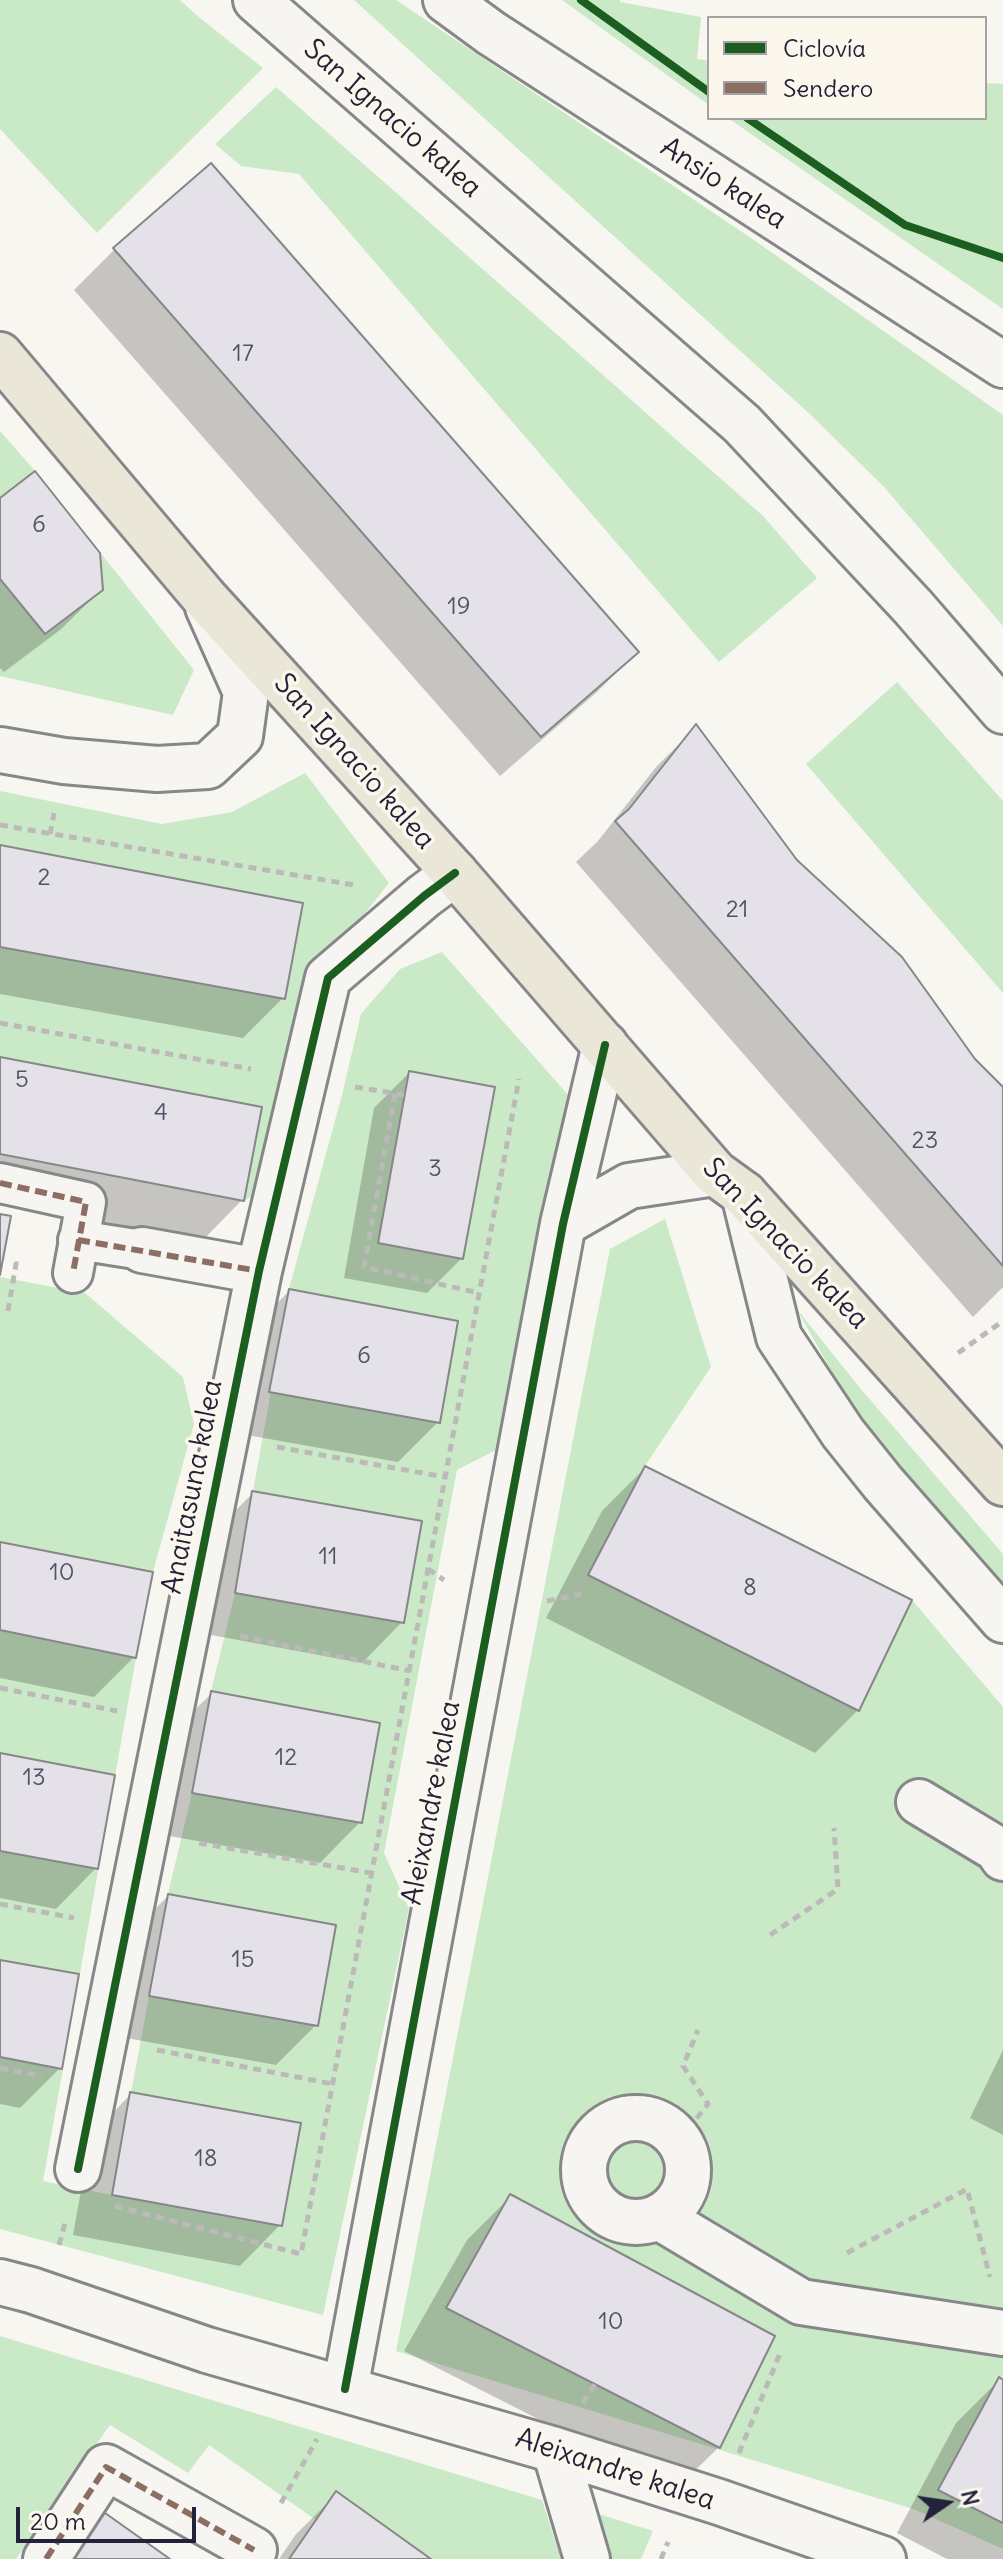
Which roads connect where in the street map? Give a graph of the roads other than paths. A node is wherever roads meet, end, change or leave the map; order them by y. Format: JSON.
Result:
{"nodes":[{"id":1,"x":256,"y":0,"type":"edge"},
{"id":2,"x":446,"y":0,"type":"edge"},
{"id":3,"x":0,"y":355,"type":"edge"},
{"id":4,"x":1003,"y":365,"type":"edge"},
{"id":5,"x":204,"y":597,"type":"junction"},
{"id":6,"x":1003,"y":711,"type":"edge"},
{"id":7,"x":0,"y":750,"type":"edge"},
{"id":8,"x":440,"y":885,"type":"junction"},
{"id":9,"x":605,"y":1045,"type":"junction"},
{"id":10,"x":0,"y":1183,"type":"edge"},
{"id":11,"x":730,"y":1184,"type":"junction"},
{"id":12,"x":563,"y":1224,"type":"junction"},
{"id":13,"x":142,"y":1250,"type":"joint"},
{"id":14,"x":259,"y":1271,"type":"junction"},
{"id":15,"x":1003,"y":1483,"type":"edge"},
{"id":16,"x":1003,"y":1620,"type":"edge"},
{"id":17,"x":919,"y":1802,"type":"dead end"},
{"id":18,"x":1003,"y":1858,"type":"edge"},
{"id":19,"x":75,"y":2182,"type":"road end"},
{"id":20,"x":659,"y":2217,"type":"junction"},
{"id":21,"x":20,"y":2290,"type":"edge"},
{"id":22,"x":1003,"y":2333,"type":"edge"},
{"id":23,"x":345,"y":2389,"type":"junction"},
{"id":24,"x":555,"y":2450,"type":"junction"},
{"id":25,"x":254,"y":2550,"type":"road end"},
{"id":26,"x":46,"y":2559,"type":"edge"},
{"id":27,"x":587,"y":2559,"type":"edge"},
{"id":28,"x":883,"y":2559,"type":"edge"}],
"edges":[{"from":1,"to":6,"type":"street","name":"San Ignacio kalea"},
{"from":2,"to":4,"type":"street","name":"Ansio kalea"},
{"from":3,"to":5,"type":"main road","name":"San Ignacio kalea"},
{"from":5,"to":7,"type":"street"},
{"from":5,"to":8,"type":"main road","name":"San Ignacio kalea"},
{"from":8,"to":9,"type":"main road","name":"San Ignacio kalea"},
{"from":8,"to":14,"type":"street","name":"Anaitasuna kalea"},
{"from":9,"to":11,"type":"main road","name":"San Ignacio kalea"},
{"from":9,"to":12,"type":"street","name":"Aleixandre kalea"},
{"from":10,"to":13,"type":"street"},
{"from":11,"to":12,"type":"street"},
{"from":11,"to":15,"type":"main road","name":"San Ignacio kalea"},
{"from":11,"to":16,"type":"street"},
{"from":12,"to":23,"type":"street","name":"Aleixandre kalea"},
{"from":13,"to":14,"type":"street"},
{"from":14,"to":19,"type":"street","name":"Anaitasuna kalea"},
{"from":17,"to":18,"type":"street"},
{"from":20,"to":20,"type":"street"},
{"from":20,"to":22,"type":"street"},
{"from":21,"to":23,"type":"street","name":"Aleixandre kalea"},
{"from":23,"to":24,"type":"street","name":"Aleixandre kalea"},
{"from":24,"to":27,"type":"street"},
{"from":24,"to":28,"type":"street","name":"Aleixandre kalea"},
{"from":25,"to":26,"type":"street"}]}
